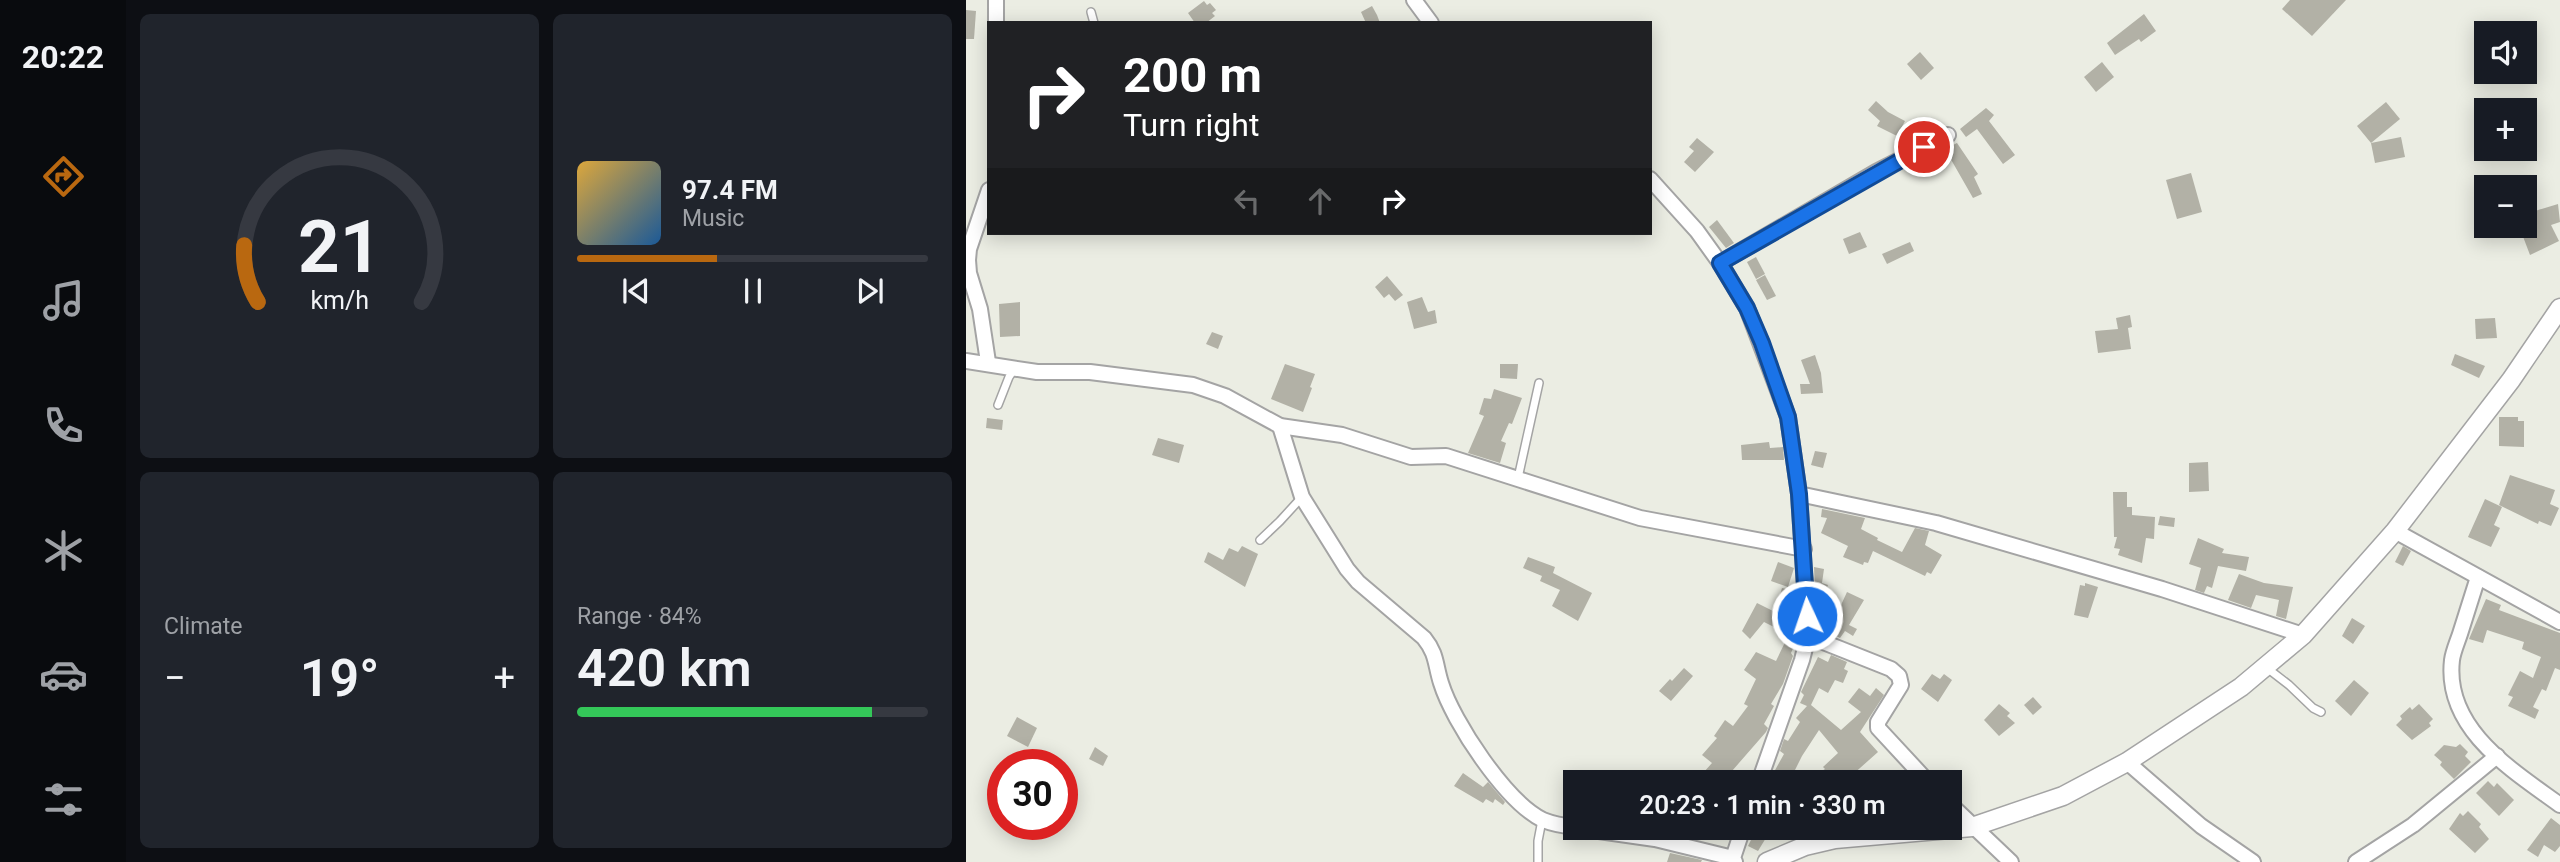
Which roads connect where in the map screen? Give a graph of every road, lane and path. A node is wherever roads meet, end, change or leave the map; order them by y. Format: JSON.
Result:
{"nodes":[{"id":1,"x":996,"y":0,"type":"edge"},
{"id":2,"x":1414,"y":0,"type":"edge"},
{"id":3,"x":1091,"y":12,"type":"dead end"},
{"id":4,"x":996,"y":21,"type":"edge"},
{"id":5,"x":1093,"y":21,"type":"edge"},
{"id":6,"x":1430,"y":21,"type":"edge"},
{"id":7,"x":1948,"y":135,"type":"dead end"},
{"id":8,"x":1652,"y":181,"type":"edge"},
{"id":9,"x":987,"y":196,"type":"edge"},
{"id":10,"x":1720,"y":263,"type":"junction"},
{"id":11,"x":2560,"y":308,"type":"edge"},
{"id":12,"x":966,"y":360,"type":"edge"},
{"id":13,"x":988,"y":362,"type":"junction"},
{"id":14,"x":1016,"y":368,"type":"junction"},
{"id":15,"x":1539,"y":383,"type":"dead end"},
{"id":16,"x":998,"y":404,"type":"dead end"},
{"id":17,"x":1280,"y":426,"type":"junction"},
{"id":18,"x":1518,"y":479,"type":"junction"},
{"id":19,"x":1799,"y":494,"type":"junction"},
{"id":20,"x":1302,"y":497,"type":"junction"},
{"id":21,"x":2395,"y":531,"type":"junction"},
{"id":22,"x":1260,"y":540,"type":"dead end"},
{"id":23,"x":1804,"y":549,"type":"junction"},
{"id":24,"x":2478,"y":577,"type":"junction"},
{"id":25,"x":2560,"y":622,"type":"edge"},
{"id":26,"x":2303,"y":635,"type":"junction"},
{"id":27,"x":1808,"y":636,"type":"junction"},
{"id":28,"x":2266,"y":667,"type":"junction"},
{"id":29,"x":2321,"y":712,"type":"dead end"},
{"id":30,"x":2497,"y":756,"type":"junction"},
{"id":31,"x":2127,"y":762,"type":"junction"},
{"id":32,"x":1763,"y":770,"type":"edge"},
{"id":33,"x":1917,"y":770,"type":"edge"},
{"id":34,"x":2560,"y":805,"type":"edge"},
{"id":35,"x":1962,"y":817,"type":"edge"},
{"id":36,"x":1542,"y":820,"type":"junction"},
{"id":37,"x":1563,"y":825,"type":"edge"},
{"id":38,"x":1972,"y":827,"type":"junction"},
{"id":39,"x":1659,"y":840,"type":"edge"},
{"id":40,"x":1740,"y":840,"type":"edge"},
{"id":41,"x":1734,"y":860,"type":"edge"},
{"id":42,"x":1538,"y":862,"type":"edge"},
{"id":43,"x":1767,"y":862,"type":"edge"},
{"id":44,"x":2011,"y":862,"type":"edge"},
{"id":45,"x":2253,"y":862,"type":"edge"},
{"id":46,"x":2356,"y":862,"type":"edge"}],
"edges":[{"from":1,"to":4,"type":"street"},
{"from":2,"to":6,"type":"street"},
{"from":3,"to":5,"type":"lane"},
{"from":7,"to":10,"type":"street"},
{"from":8,"to":10,"type":"street"},
{"from":9,"to":13,"type":"street"},
{"from":10,"to":19,"type":"street"},
{"from":11,"to":21,"type":"street"},
{"from":12,"to":13,"type":"street"},
{"from":13,"to":14,"type":"street"},
{"from":14,"to":16,"type":"lane"},
{"from":14,"to":17,"type":"street"},
{"from":15,"to":18,"type":"lane"},
{"from":17,"to":18,"type":"street"},
{"from":17,"to":20,"type":"street"},
{"from":18,"to":23,"type":"street"},
{"from":19,"to":23,"type":"street"},
{"from":19,"to":26,"type":"street"},
{"from":20,"to":22,"type":"lane"},
{"from":20,"to":36,"type":"street"},
{"from":21,"to":24,"type":"street"},
{"from":21,"to":26,"type":"street"},
{"from":23,"to":27,"type":"street"},
{"from":24,"to":25,"type":"street"},
{"from":24,"to":30,"type":"street"},
{"from":26,"to":28,"type":"street"},
{"from":27,"to":32,"type":"street"},
{"from":27,"to":33,"type":"street"},
{"from":28,"to":29,"type":"lane"},
{"from":28,"to":31,"type":"street"},
{"from":30,"to":34,"type":"street"},
{"from":30,"to":46,"type":"street"},
{"from":31,"to":38,"type":"street"},
{"from":31,"to":45,"type":"street"},
{"from":35,"to":38,"type":"street"},
{"from":36,"to":37,"type":"street"},
{"from":36,"to":42,"type":"lane"},
{"from":38,"to":43,"type":"street"},
{"from":38,"to":44,"type":"street"},
{"from":39,"to":41,"type":"street"},
{"from":40,"to":41,"type":"street"}]}
